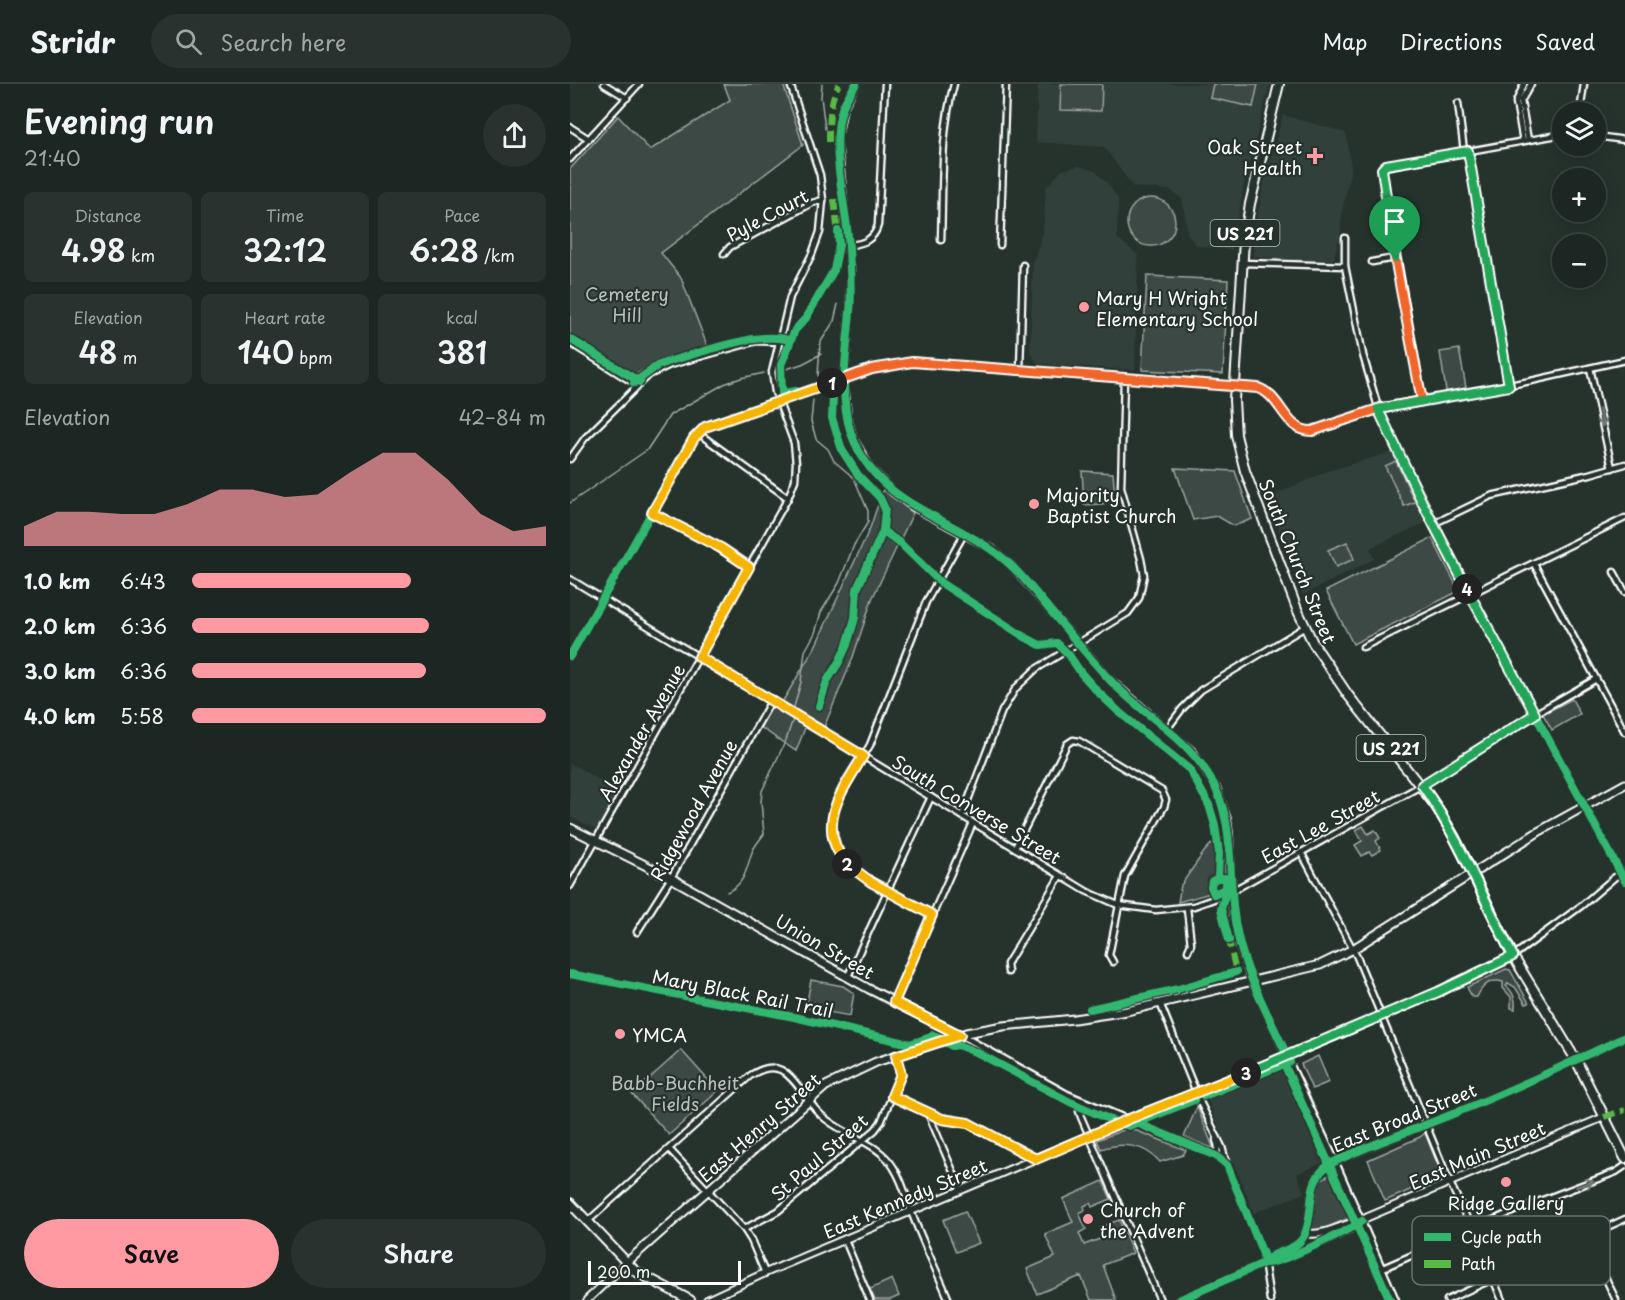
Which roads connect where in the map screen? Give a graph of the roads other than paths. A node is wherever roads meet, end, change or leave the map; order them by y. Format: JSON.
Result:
{"nodes":[{"id":1,"x":604,"y":84,"type":"edge"},
{"id":2,"x":639,"y":84,"type":"edge"},
{"id":3,"x":790,"y":84,"type":"edge"},
{"id":4,"x":856,"y":84,"type":"edge"},
{"id":5,"x":885,"y":84,"type":"edge"},
{"id":6,"x":954,"y":84,"type":"edge"},
{"id":7,"x":1006,"y":84,"type":"edge"},
{"id":8,"x":1280,"y":84,"type":"edge"},
{"id":9,"x":1524,"y":84,"type":"edge"},
{"id":10,"x":1531,"y":84,"type":"edge"},
{"id":11,"x":1584,"y":84,"type":"edge"},
{"id":12,"x":627,"y":98,"type":"junction"},
{"id":13,"x":1519,"y":100,"type":"junction"},
{"id":14,"x":1581,"y":102,"type":"edge"},
{"id":15,"x":1458,"y":103,"type":"dead end"},
{"id":16,"x":570,"y":128,"type":"edge"},
{"id":17,"x":1552,"y":136,"type":"edge"},
{"id":18,"x":1606,"y":137,"type":"edge"},
{"id":19,"x":589,"y":139,"type":"junction"},
{"id":20,"x":1525,"y":140,"type":"junction"},
{"id":21,"x":1625,"y":140,"type":"edge"},
{"id":22,"x":1466,"y":151,"type":"junction"},
{"id":23,"x":570,"y":159,"type":"edge"},
{"id":24,"x":823,"y":200,"type":"junction"},
{"id":25,"x":1345,"y":238,"type":"dead end"},
{"id":26,"x":941,"y":240,"type":"dead end"},
{"id":27,"x":849,"y":245,"type":"junction"},
{"id":28,"x":1000,"y":245,"type":"dead end"},
{"id":29,"x":724,"y":254,"type":"dead end"},
{"id":30,"x":1395,"y":258,"type":"junction"},
{"id":31,"x":1372,"y":262,"type":"dead end"},
{"id":32,"x":1242,"y":263,"type":"junction"},
{"id":33,"x":1023,"y":265,"type":"dead end"},
{"id":34,"x":1345,"y":266,"type":"junction"},
{"id":35,"x":779,"y":342,"type":"junction"},
{"id":36,"x":570,"y":343,"type":"edge"},
{"id":37,"x":1625,"y":360,"type":"edge"},
{"id":38,"x":1590,"y":368,"type":"junction"},
{"id":39,"x":1020,"y":370,"type":"junction"},
{"id":40,"x":844,"y":378,"type":"junction"},
{"id":41,"x":1124,"y":378,"type":"junction"},
{"id":42,"x":637,"y":385,"type":"junction"},
{"id":43,"x":1235,"y":386,"type":"junction"},
{"id":44,"x":1509,"y":386,"type":"junction"},
{"id":45,"x":778,"y":401,"type":"junction"},
{"id":46,"x":1422,"y":401,"type":"junction"},
{"id":47,"x":1378,"y":409,"type":"junction"},
{"id":48,"x":698,"y":433,"type":"junction"},
{"id":49,"x":570,"y":458,"type":"edge"},
{"id":50,"x":1625,"y":464,"type":"edge"},
{"id":51,"x":1612,"y":468,"type":"junction"},
{"id":52,"x":788,"y":498,"type":"junction"},
{"id":53,"x":652,"y":513,"type":"junction"},
{"id":54,"x":1625,"y":518,"type":"edge"},
{"id":55,"x":1433,"y":524,"type":"junction"},
{"id":56,"x":964,"y":534,"type":"junction"},
{"id":57,"x":1534,"y":564,"type":"junction"},
{"id":58,"x":749,"y":567,"type":"junction"},
{"id":59,"x":1614,"y":572,"type":"dead end"},
{"id":60,"x":570,"y":579,"type":"edge"},
{"id":61,"x":1625,"y":592,"type":"edge"},
{"id":62,"x":1470,"y":594,"type":"junction"},
{"id":63,"x":603,"y":600,"type":"junction"},
{"id":64,"x":1305,"y":627,"type":"junction"},
{"id":65,"x":1078,"y":643,"type":"junction"},
{"id":66,"x":1363,"y":647,"type":"dead end"},
{"id":67,"x":570,"y":656,"type":"edge"},
{"id":68,"x":699,"y":657,"type":"junction"},
{"id":69,"x":1596,"y":679,"type":"junction"},
{"id":70,"x":771,"y":701,"type":"junction"},
{"id":71,"x":1535,"y":714,"type":"junction"},
{"id":72,"x":1167,"y":729,"type":"junction"},
{"id":73,"x":1625,"y":732,"type":"edge"},
{"id":74,"x":863,"y":756,"type":"junction"},
{"id":75,"x":1625,"y":784,"type":"edge"},
{"id":76,"x":1422,"y":785,"type":"junction"},
{"id":77,"x":931,"y":797,"type":"junction"},
{"id":78,"x":1584,"y":805,"type":"junction"},
{"id":79,"x":962,"y":816,"type":"junction"},
{"id":80,"x":973,"y":823,"type":"junction"},
{"id":81,"x":570,"y":828,"type":"edge"},
{"id":82,"x":595,"y":841,"type":"junction"},
{"id":83,"x":1016,"y":848,"type":"junction"},
{"id":84,"x":1301,"y":852,"type":"junction"},
{"id":85,"x":1471,"y":872,"type":"junction"},
{"id":86,"x":1623,"y":873,"type":"edge"},
{"id":87,"x":1060,"y":876,"type":"junction"},
{"id":88,"x":671,"y":878,"type":"junction"},
{"id":89,"x":1625,"y":881,"type":"edge"},
{"id":90,"x":570,"y":886,"type":"edge"},
{"id":91,"x":889,"y":891,"type":"junction"},
{"id":92,"x":1231,"y":892,"type":"junction"},
{"id":93,"x":1118,"y":905,"type":"junction"},
{"id":94,"x":1187,"y":908,"type":"junction"},
{"id":95,"x":932,"y":915,"type":"junction"},
{"id":96,"x":637,"y":932,"type":"dead end"},
{"id":97,"x":1353,"y":949,"type":"junction"},
{"id":98,"x":1188,"y":951,"type":"dead end"},
{"id":99,"x":1513,"y":956,"type":"junction"},
{"id":100,"x":1113,"y":962,"type":"dead end"},
{"id":101,"x":1008,"y":972,"type":"dead end"},
{"id":102,"x":848,"y":976,"type":"junction"},
{"id":103,"x":1251,"y":980,"type":"junction"},
{"id":104,"x":894,"y":1002,"type":"junction"},
{"id":105,"x":1160,"y":1003,"type":"junction"},
{"id":106,"x":1382,"y":1017,"type":"junction"},
{"id":107,"x":960,"y":1035,"type":"junction"},
{"id":108,"x":1625,"y":1037,"type":"edge"},
{"id":109,"x":896,"y":1056,"type":"junction"},
{"id":110,"x":1287,"y":1057,"type":"junction"},
{"id":111,"x":1576,"y":1060,"type":"junction"},
{"id":112,"x":1196,"y":1093,"type":"junction"},
{"id":113,"x":892,"y":1096,"type":"junction"},
{"id":114,"x":1081,"y":1100,"type":"junction"},
{"id":115,"x":809,"y":1101,"type":"junction"},
{"id":116,"x":927,"y":1112,"type":"junction"},
{"id":117,"x":1604,"y":1117,"type":"junction"},
{"id":118,"x":1129,"y":1119,"type":"junction"},
{"id":119,"x":1426,"y":1125,"type":"junction"},
{"id":120,"x":1215,"y":1135,"type":"junction"},
{"id":121,"x":1090,"y":1136,"type":"junction"},
{"id":122,"x":861,"y":1141,"type":"junction"},
{"id":123,"x":670,"y":1150,"type":"junction"},
{"id":124,"x":1216,"y":1156,"type":"junction"},
{"id":125,"x":1625,"y":1158,"type":"edge"},
{"id":126,"x":1036,"y":1159,"type":"junction"},
{"id":127,"x":1335,"y":1162,"type":"junction"},
{"id":128,"x":1227,"y":1166,"type":"junction"},
{"id":129,"x":1625,"y":1166,"type":"edge"},
{"id":130,"x":1450,"y":1183,"type":"junction"},
{"id":131,"x":961,"y":1190,"type":"junction"},
{"id":132,"x":708,"y":1191,"type":"junction"},
{"id":133,"x":571,"y":1205,"type":"edge"},
{"id":134,"x":911,"y":1211,"type":"junction"},
{"id":135,"x":1466,"y":1216,"type":"edge"},
{"id":136,"x":1504,"y":1216,"type":"edge"},
{"id":137,"x":1625,"y":1219,"type":"edge"},
{"id":138,"x":1362,"y":1221,"type":"junction"},
{"id":139,"x":586,"y":1222,"type":"junction"},
{"id":140,"x":1610,"y":1226,"type":"edge"},
{"id":141,"x":744,"y":1229,"type":"junction"},
{"id":142,"x":1305,"y":1233,"type":"junction"},
{"id":143,"x":844,"y":1240,"type":"junction"},
{"id":144,"x":1412,"y":1255,"type":"edge"},
{"id":145,"x":627,"y":1263,"type":"junction"},
{"id":146,"x":1264,"y":1263,"type":"junction"},
{"id":147,"x":1383,"y":1268,"type":"junction"},
{"id":148,"x":765,"y":1273,"type":"junction"},
{"id":149,"x":1482,"y":1285,"type":"edge"},
{"id":150,"x":1495,"y":1285,"type":"edge"},
{"id":151,"x":1608,"y":1285,"type":"edge"},
{"id":152,"x":587,"y":1300,"type":"edge"},
{"id":153,"x":690,"y":1300,"type":"edge"},
{"id":154,"x":707,"y":1300,"type":"edge"},
{"id":155,"x":870,"y":1300,"type":"edge"},
{"id":156,"x":949,"y":1300,"type":"edge"},
{"id":157,"x":1160,"y":1300,"type":"edge"},
{"id":158,"x":1179,"y":1300,"type":"edge"},
{"id":159,"x":1270,"y":1300,"type":"edge"},
{"id":160,"x":1396,"y":1300,"type":"edge"},
{"id":161,"x":1447,"y":1300,"type":"edge"},
{"id":162,"x":1502,"y":1300,"type":"edge"},
{"id":163,"x":1616,"y":1300,"type":"edge"}],
"edges":[{"from":1,"to":12,"type":"street"},
{"from":2,"to":12,"type":"street"},
{"from":3,"to":24,"type":"street","name":"Alexander Avenue"},
{"from":4,"to":27,"type":"street"},
{"from":5,"to":27,"type":"street"},
{"from":6,"to":26,"type":"street"},
{"from":7,"to":28,"type":"street"},
{"from":8,"to":32,"type":"main road","name":"South Church Street","number":"US 221"},
{"from":9,"to":13,"type":"street"},
{"from":10,"to":13,"type":"street"},
{"from":11,"to":14,"type":"street"},
{"from":12,"to":19,"type":"street"},
{"from":13,"to":20,"type":"street"},
{"from":15,"to":22,"type":"street"},
{"from":16,"to":19,"type":"street"},
{"from":17,"to":20,"type":"street"},
{"from":18,"to":21,"type":"street"},
{"from":19,"to":23,"type":"street"},
{"from":20,"to":22,"type":"street"},
{"from":22,"to":30,"type":"street"},
{"from":22,"to":44,"type":"street"},
{"from":24,"to":29,"type":"street","name":"Pyle Court"},
{"from":24,"to":35,"type":"street","name":"Alexander Avenue"},
{"from":25,"to":34,"type":"street"},
{"from":27,"to":40,"type":"street"},
{"from":30,"to":31,"type":"street"},
{"from":30,"to":46,"type":"street"},
{"from":32,"to":34,"type":"street"},
{"from":32,"to":43,"type":"main road","name":"South Church Street","number":"US 221"},
{"from":33,"to":39,"type":"street"},
{"from":34,"to":47,"type":"street"},
{"from":35,"to":42,"type":"street"},
{"from":35,"to":45,"type":"street","name":"Alexander Avenue"},
{"from":36,"to":42,"type":"street"},
{"from":37,"to":38,"type":"street"},
{"from":38,"to":44,"type":"street"},
{"from":38,"to":51,"type":"street","one_way":true},
{"from":39,"to":40,"type":"street"},
{"from":39,"to":41,"type":"street"},
{"from":40,"to":45,"type":"street"},
{"from":40,"to":56,"type":"street"},
{"from":41,"to":43,"type":"street"},
{"from":41,"to":65,"type":"street"},
{"from":42,"to":49,"type":"street"},
{"from":43,"to":47,"type":"street"},
{"from":43,"to":64,"type":"main road","name":"South Church Street","number":"US 221"},
{"from":44,"to":46,"type":"street"},
{"from":45,"to":48,"type":"street"},
{"from":45,"to":52,"type":"street","name":"Alexander Avenue"},
{"from":46,"to":47,"type":"street"},
{"from":47,"to":55,"type":"street"},
{"from":48,"to":52,"type":"street"},
{"from":48,"to":53,"type":"street"},
{"from":50,"to":51,"type":"street"},
{"from":51,"to":55,"type":"street"},
{"from":52,"to":58,"type":"street","name":"Alexander Avenue"},
{"from":53,"to":58,"type":"street"},
{"from":53,"to":63,"type":"street"},
{"from":54,"to":57,"type":"street"},
{"from":55,"to":62,"type":"street"},
{"from":56,"to":65,"type":"street"},
{"from":56,"to":74,"type":"street"},
{"from":57,"to":62,"type":"street"},
{"from":57,"to":69,"type":"street"},
{"from":58,"to":68,"type":"street","name":"Alexander Avenue"},
{"from":59,"to":61,"type":"street"},
{"from":60,"to":63,"type":"street","name":"South Converse Street"},
{"from":62,"to":66,"type":"street"},
{"from":62,"to":71,"type":"street"},
{"from":63,"to":67,"type":"street"},
{"from":63,"to":68,"type":"street","name":"South Converse Street"},
{"from":64,"to":72,"type":"street"},
{"from":64,"to":76,"type":"main road","name":"South Church Street","number":"US 221"},
{"from":65,"to":72,"type":"street"},
{"from":65,"to":79,"type":"street"},
{"from":68,"to":70,"type":"street","name":"South Converse Street"},
{"from":68,"to":82,"type":"street","name":"Alexander Avenue"},
{"from":69,"to":71,"type":"street","name":"East Lee Street"},
{"from":69,"to":73,"type":"street"},
{"from":70,"to":74,"type":"street","name":"South Converse Street"},
{"from":70,"to":88,"type":"street","name":"Ridgewood Avenue"},
{"from":71,"to":76,"type":"street","name":"East Lee Street"},
{"from":71,"to":78,"type":"street"},
{"from":72,"to":92,"type":"street"},
{"from":74,"to":77,"type":"street","name":"South Converse Street"},
{"from":74,"to":91,"type":"street"},
{"from":75,"to":78,"type":"main road","name":"East Henry Street"},
{"from":76,"to":84,"type":"street","name":"East Lee Street"},
{"from":76,"to":85,"type":"main road","name":"South Church Street","number":"US 221"},
{"from":77,"to":79,"type":"street","name":"South Converse Street"},
{"from":77,"to":91,"type":"street"},
{"from":78,"to":85,"type":"main road","name":"East Henry Street"},
{"from":78,"to":86,"type":"street"},
{"from":79,"to":80,"type":"street","name":"South Converse Street"},
{"from":80,"to":83,"type":"street","name":"South Converse Street"},
{"from":80,"to":95,"type":"street"},
{"from":81,"to":82,"type":"main road","name":"Union Street"},
{"from":82,"to":88,"type":"main road","name":"Union Street"},
{"from":82,"to":90,"type":"street","name":"Alexander Avenue"},
{"from":83,"to":87,"type":"street","name":"South Converse Street"},
{"from":83,"to":93,"type":"street"},
{"from":84,"to":92,"type":"street","name":"East Lee Street"},
{"from":84,"to":97,"type":"street"},
{"from":85,"to":97,"type":"main road","name":"East Henry Street"},
{"from":85,"to":99,"type":"main road","name":"South Church Street","number":"US 221"},
{"from":86,"to":89,"type":"street"},
{"from":86,"to":99,"type":"street"},
{"from":87,"to":93,"type":"street","name":"South Converse Street"},
{"from":87,"to":101,"type":"street"},
{"from":88,"to":96,"type":"street","name":"Ridgewood Avenue"},
{"from":88,"to":102,"type":"main road","name":"Union Street"},
{"from":91,"to":95,"type":"street"},
{"from":91,"to":102,"type":"street"},
{"from":92,"to":94,"type":"street","name":"South Converse Street"},
{"from":92,"to":103,"type":"street"},
{"from":93,"to":94,"type":"street","name":"South Converse Street"},
{"from":93,"to":100,"type":"street"},
{"from":94,"to":98,"type":"street"},
{"from":95,"to":104,"type":"street"},
{"from":97,"to":103,"type":"main road","name":"East Henry Street"},
{"from":97,"to":106,"type":"street"},
{"from":99,"to":106,"type":"street","name":"East Kennedy Street"},
{"from":99,"to":111,"type":"main road","name":"South Church Street","number":"US 221"},
{"from":102,"to":104,"type":"main road","name":"Union Street"},
{"from":103,"to":105,"type":"main road","name":"East Henry Street"},
{"from":103,"to":110,"type":"street"},
{"from":104,"to":107,"type":"main road","name":"Union Street"},
{"from":105,"to":107,"type":"main road","name":"East Henry Street"},
{"from":105,"to":112,"type":"street"},
{"from":106,"to":110,"type":"street","name":"East Kennedy Street"},
{"from":106,"to":119,"type":"street"},
{"from":107,"to":109,"type":"main road","name":"East Henry Street"},
{"from":107,"to":114,"type":"street","name":"Union Street"},
{"from":108,"to":111,"type":"street","name":"East Broad Street"},
{"from":109,"to":113,"type":"street","name":"St Paul Street"},
{"from":109,"to":115,"type":"main road","name":"East Henry Street"},
{"from":110,"to":112,"type":"street","name":"East Kennedy Street"},
{"from":110,"to":127,"type":"street"},
{"from":111,"to":117,"type":"main road","name":"South Church Street","number":"US 221"},
{"from":111,"to":119,"type":"street","name":"East Broad Street"},
{"from":112,"to":118,"type":"street","name":"East Kennedy Street"},
{"from":112,"to":120,"type":"street"},
{"from":113,"to":116,"type":"street"},
{"from":113,"to":122,"type":"street","name":"St Paul Street"},
{"from":114,"to":118,"type":"street","name":"Union Street"},
{"from":114,"to":121,"type":"street"},
{"from":115,"to":122,"type":"street"},
{"from":115,"to":123,"type":"street"},
{"from":115,"to":132,"type":"main road","name":"East Henry Street"},
{"from":116,"to":126,"type":"street"},
{"from":116,"to":131,"type":"street"},
{"from":117,"to":125,"type":"main road","number":"US 221"},
{"from":117,"to":130,"type":"street","name":"East Main Street"},
{"from":118,"to":121,"type":"street","name":"East Kennedy Street"},
{"from":118,"to":124,"type":"street","name":"Union Street"},
{"from":119,"to":127,"type":"street","name":"East Broad Street"},
{"from":119,"to":130,"type":"street"},
{"from":120,"to":124,"type":"street"},
{"from":120,"to":128,"type":"street"},
{"from":121,"to":126,"type":"street","name":"East Kennedy Street"},
{"from":121,"to":157,"type":"street"},
{"from":122,"to":134,"type":"street"},
{"from":122,"to":141,"type":"street","name":"St Paul Street"},
{"from":123,"to":132,"type":"street"},
{"from":123,"to":139,"type":"street"},
{"from":124,"to":128,"type":"street","name":"Union Street"},
{"from":126,"to":131,"type":"street","name":"East Kennedy Street"},
{"from":127,"to":138,"type":"street"},
{"from":127,"to":142,"type":"street","name":"East Broad Street"},
{"from":128,"to":146,"type":"street"},
{"from":136,"to":129,"type":"street","one_way":true},
{"from":130,"to":135,"type":"street"},
{"from":130,"to":138,"type":"street","name":"East Main Street"},
{"from":131,"to":134,"type":"street","name":"East Kennedy Street"},
{"from":132,"to":141,"type":"street"},
{"from":132,"to":145,"type":"main road","name":"East Henry Street"},
{"from":133,"to":139,"type":"main road"},
{"from":134,"to":143,"type":"street","name":"East Kennedy Street"},
{"from":134,"to":156,"type":"street"},
{"from":137,"to":140,"type":"street"},
{"from":138,"to":142,"type":"street","name":"East Main Street"},
{"from":138,"to":146,"type":"street","name":"East Main Street"},
{"from":138,"to":147,"type":"street"},
{"from":139,"to":145,"type":"main road"},
{"from":141,"to":148,"type":"street"},
{"from":142,"to":146,"type":"street"},
{"from":143,"to":148,"type":"street","name":"East Kennedy Street"},
{"from":143,"to":155,"type":"street"},
{"from":144,"to":147,"type":"street"},
{"from":145,"to":152,"type":"street"},
{"from":145,"to":153,"type":"main road"},
{"from":146,"to":158,"type":"street","name":"East Main Street"},
{"from":146,"to":159,"type":"street"},
{"from":147,"to":160,"type":"street"},
{"from":148,"to":154,"type":"street","name":"East Kennedy Street"},
{"from":149,"to":161,"type":"street"},
{"from":150,"to":162,"type":"street"},
{"from":151,"to":163,"type":"street"}]}
